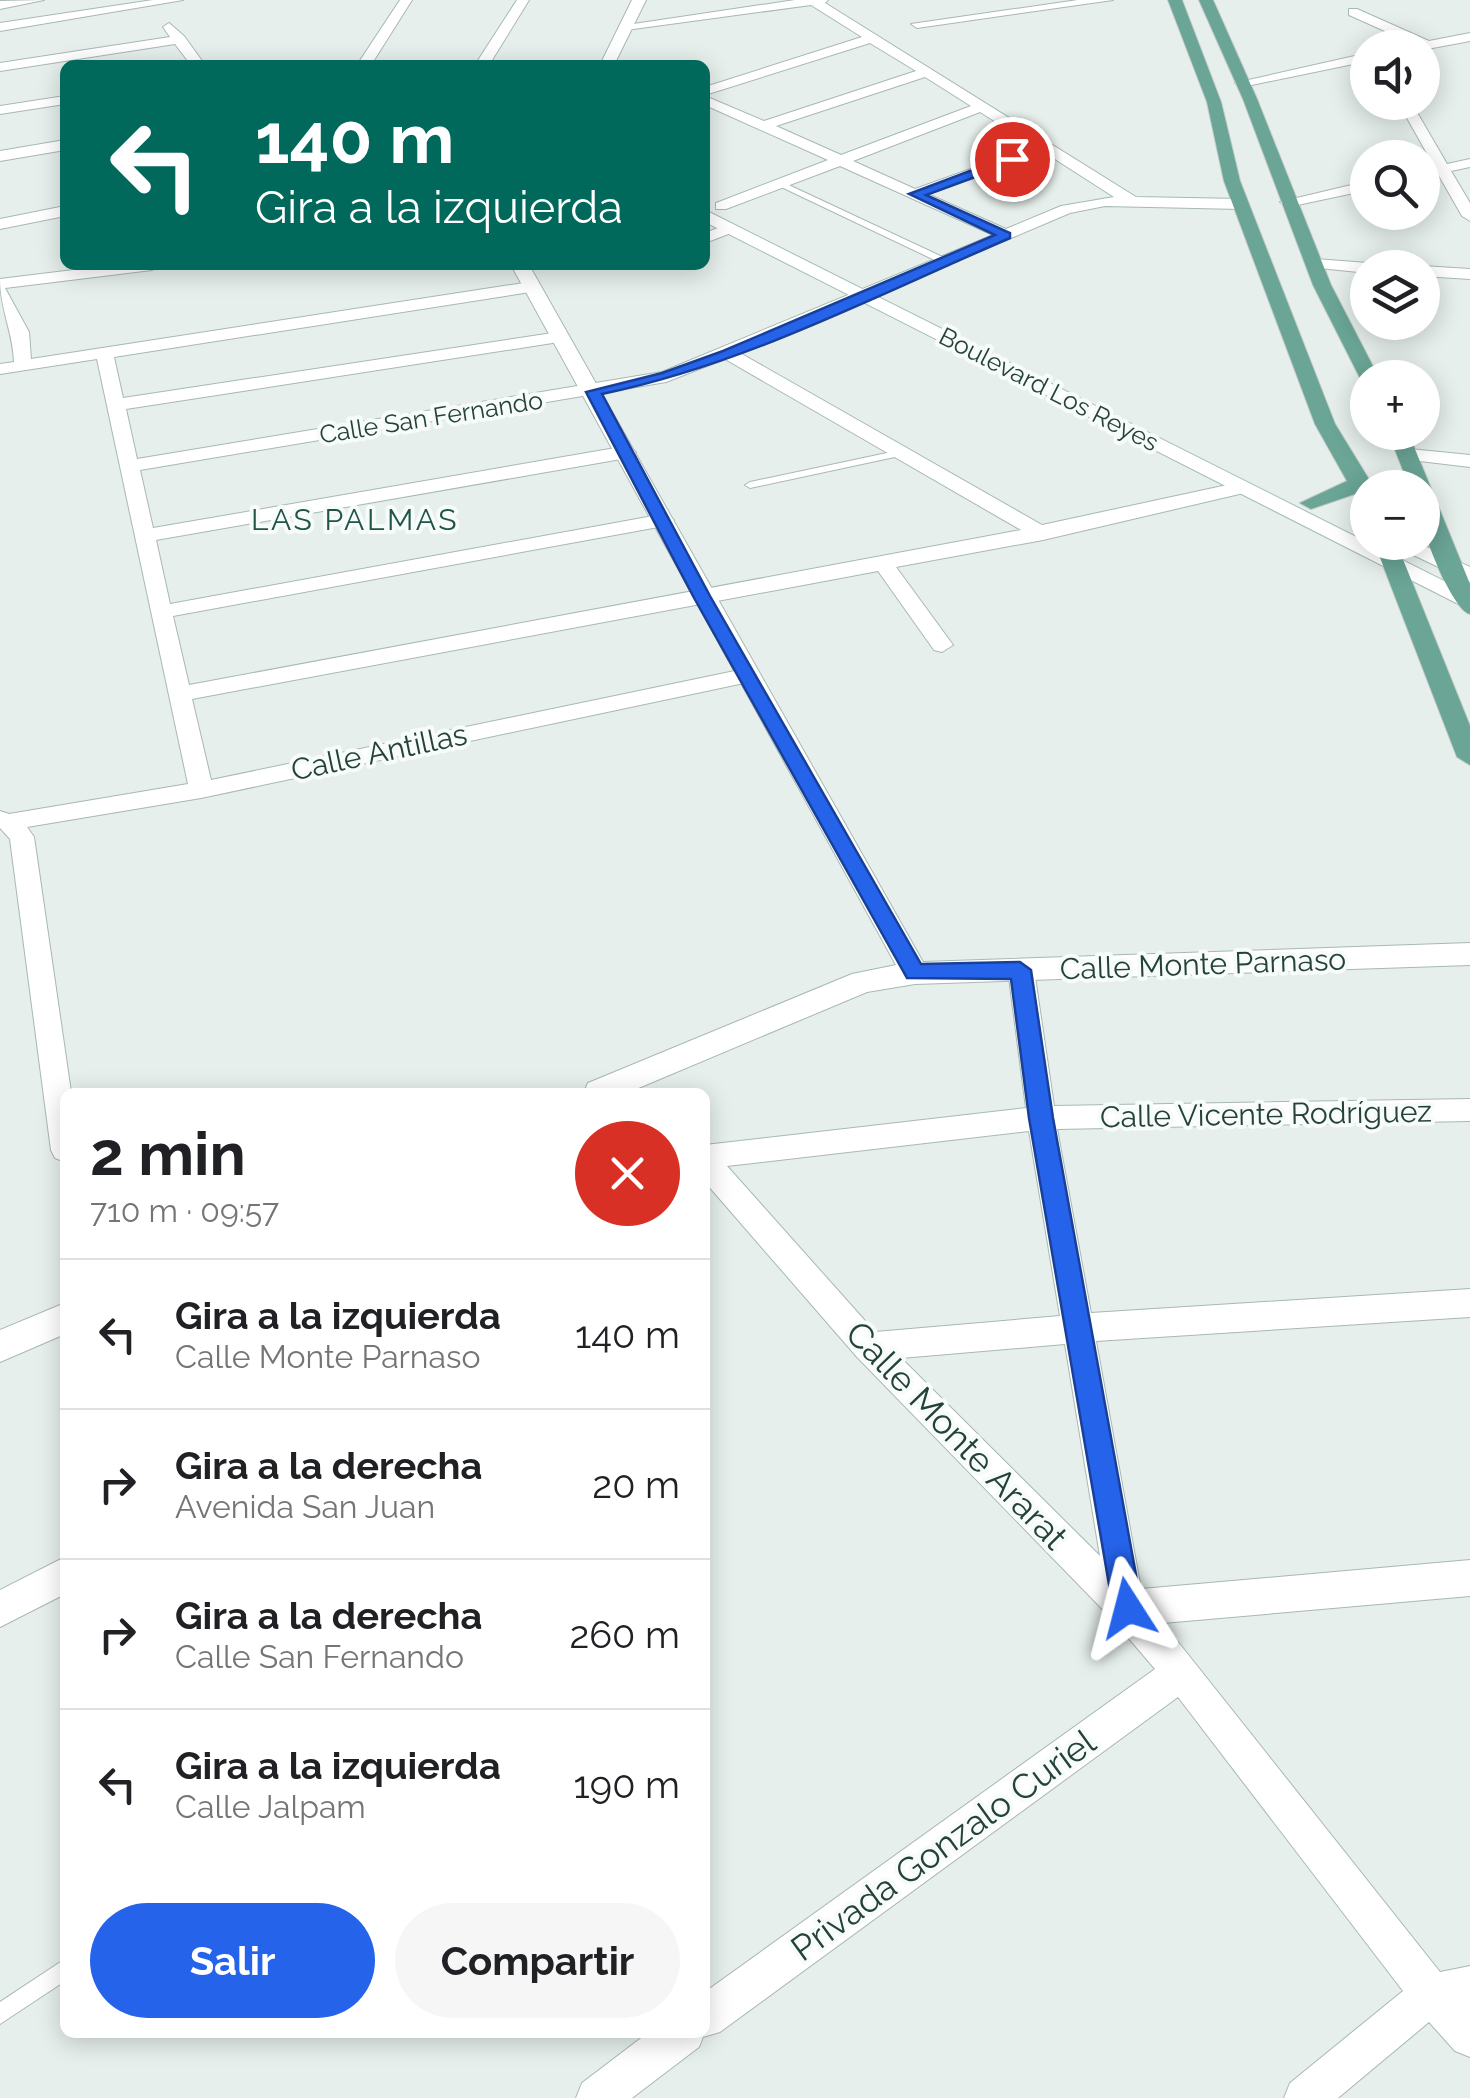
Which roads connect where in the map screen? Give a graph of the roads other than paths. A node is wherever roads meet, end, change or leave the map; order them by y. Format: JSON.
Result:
{"nodes":[{"id":1,"x":36,"y":0,"type":"edge"},
{"id":2,"x":177,"y":0,"type":"edge"},
{"id":3,"x":406,"y":0,"type":"edge"},
{"id":4,"x":523,"y":0,"type":"edge"},
{"id":5,"x":639,"y":0,"type":"edge"},
{"id":6,"x":822,"y":0,"type":"edge"},
{"id":7,"x":1107,"y":0,"type":"edge"},
{"id":8,"x":1175,"y":0,"type":"edge"},
{"id":9,"x":1206,"y":0,"type":"edge"},
{"id":10,"x":814,"y":1,"type":"edge"},
{"id":11,"x":147,"y":2,"type":"edge"},
{"id":12,"x":0,"y":5,"type":"edge"},
{"id":13,"x":745,"y":5,"type":"edge"},
{"id":14,"x":1353,"y":12,"type":"dead end"},
{"id":15,"x":918,"y":24,"type":"dead end"},
{"id":16,"x":626,"y":26,"type":"junction"},
{"id":17,"x":0,"y":27,"type":"edge"},
{"id":18,"x":1388,"y":30,"type":"edge"},
{"id":19,"x":1470,"y":37,"type":"edge"},
{"id":20,"x":872,"y":38,"type":"junction"},
{"id":21,"x":180,"y":39,"type":"junction"},
{"id":22,"x":1440,"y":42,"type":"edge"},
{"id":23,"x":195,"y":60,"type":"edge"},
{"id":24,"x":367,"y":60,"type":"edge"},
{"id":25,"x":485,"y":60,"type":"edge"},
{"id":26,"x":609,"y":60,"type":"edge"},
{"id":27,"x":1350,"y":61,"type":"edge"},
{"id":28,"x":0,"y":67,"type":"edge"},
{"id":29,"x":926,"y":72,"type":"junction"},
{"id":30,"x":1242,"y":82,"type":"junction"},
{"id":31,"x":710,"y":89,"type":"edge"},
{"id":32,"x":1250,"y":99,"type":"junction"},
{"id":33,"x":60,"y":101,"type":"edge"},
{"id":34,"x":710,"y":102,"type":"edge"},
{"id":35,"x":1214,"y":102,"type":"junction"},
{"id":36,"x":982,"y":107,"type":"junction"},
{"id":37,"x":0,"y":110,"type":"edge"},
{"id":38,"x":1414,"y":120,"type":"edge"},
{"id":39,"x":762,"y":126,"type":"junction"},
{"id":40,"x":60,"y":146,"type":"edge"},
{"id":41,"x":1044,"y":147,"type":"junction"},
{"id":42,"x":60,"y":155,"type":"edge"},
{"id":43,"x":0,"y":156,"type":"edge"},
{"id":44,"x":838,"y":160,"type":"junction"},
{"id":45,"x":1470,"y":163,"type":"edge"},
{"id":46,"x":0,"y":166,"type":"edge"},
{"id":47,"x":1442,"y":169,"type":"junction"},
{"id":48,"x":1232,"y":181,"type":"junction"},
{"id":49,"x":778,"y":182,"type":"junction"},
{"id":50,"x":1279,"y":182,"type":"junction"},
{"id":51,"x":1350,"y":189,"type":"edge"},
{"id":52,"x":915,"y":194,"type":"junction"},
{"id":53,"x":1130,"y":200,"type":"junction"},
{"id":54,"x":1288,"y":202,"type":"junction"},
{"id":55,"x":1240,"y":204,"type":"junction"},
{"id":56,"x":710,"y":206,"type":"edge"},
{"id":57,"x":60,"y":212,"type":"edge"},
{"id":58,"x":1470,"y":216,"type":"edge"},
{"id":59,"x":0,"y":224,"type":"edge"},
{"id":60,"x":731,"y":228,"type":"junction"},
{"id":61,"x":710,"y":236,"type":"edge"},
{"id":62,"x":1006,"y":236,"type":"junction"},
{"id":63,"x":946,"y":262,"type":"junction"},
{"id":64,"x":1316,"y":264,"type":"junction"},
{"id":65,"x":1350,"y":267,"type":"edge"},
{"id":66,"x":112,"y":270,"type":"edge"},
{"id":67,"x":1440,"y":272,"type":"edge"},
{"id":68,"x":1470,"y":274,"type":"edge"},
{"id":69,"x":525,"y":276,"type":"edge"},
{"id":70,"x":0,"y":284,"type":"edge"},
{"id":71,"x":886,"y":288,"type":"junction"},
{"id":72,"x":0,"y":292,"type":"edge"},
{"id":73,"x":865,"y":297,"type":"junction"},
{"id":74,"x":559,"y":337,"type":"junction"},
{"id":75,"x":104,"y":352,"type":"junction"},
{"id":76,"x":728,"y":354,"type":"junction"},
{"id":77,"x":1361,"y":360,"type":"edge"},
{"id":78,"x":23,"y":365,"type":"junction"},
{"id":79,"x":0,"y":369,"type":"edge"},
{"id":80,"x":593,"y":392,"type":"junction"},
{"id":81,"x":114,"y":406,"type":"junction"},
{"id":82,"x":1120,"y":415,"type":"junction"},
{"id":83,"x":1407,"y":450,"type":"edge"},
{"id":84,"x":627,"y":452,"type":"junction"},
{"id":85,"x":901,"y":452,"type":"junction"},
{"id":86,"x":1410,"y":456,"type":"junction"},
{"id":87,"x":1470,"y":461,"type":"edge"},
{"id":88,"x":128,"y":466,"type":"junction"},
{"id":89,"x":1352,"y":470,"type":"edge"},
{"id":90,"x":1415,"y":470,"type":"edge"},
{"id":91,"x":750,"y":485,"type":"dead end"},
{"id":92,"x":1241,"y":488,"type":"junction"},
{"id":93,"x":1350,"y":492,"type":"edge"},
{"id":94,"x":1312,"y":504,"type":"junction"},
{"id":95,"x":664,"y":520,"type":"junction"},
{"id":96,"x":1350,"y":522,"type":"edge"},
{"id":97,"x":1440,"y":527,"type":"edge"},
{"id":98,"x":1350,"y":533,"type":"edge"},
{"id":99,"x":1042,"y":534,"type":"junction"},
{"id":100,"x":144,"y":536,"type":"junction"},
{"id":101,"x":1396,"y":560,"type":"edge"},
{"id":102,"x":1406,"y":560,"type":"edge"},
{"id":103,"x":1426,"y":560,"type":"edge"},
{"id":104,"x":884,"y":565,"type":"junction"},
{"id":105,"x":1460,"y":570,"type":"edge"},
{"id":106,"x":702,"y":596,"type":"junction"},
{"id":107,"x":1469,"y":604,"type":"edge"},
{"id":108,"x":161,"y":612,"type":"junction"},
{"id":109,"x":942,"y":645,"type":"dead end"},
{"id":110,"x":748,"y":675,"type":"junction"},
{"id":111,"x":179,"y":694,"type":"junction"},
{"id":112,"x":1470,"y":757,"type":"edge"},
{"id":113,"x":200,"y":790,"type":"junction"},
{"id":114,"x":4,"y":820,"type":"edge"},
{"id":115,"x":1470,"y":954,"type":"edge"},
{"id":116,"x":1020,"y":970,"type":"junction"},
{"id":117,"x":915,"y":972,"type":"junction"},
{"id":118,"x":619,"y":1088,"type":"edge"},
{"id":119,"x":1470,"y":1110,"type":"edge"},
{"id":120,"x":60,"y":1114,"type":"edge"},
{"id":121,"x":1041,"y":1118,"type":"junction"},
{"id":122,"x":710,"y":1159,"type":"edge"},
{"id":123,"x":710,"y":1166,"type":"edge"},
{"id":124,"x":1470,"y":1304,"type":"edge"},
{"id":125,"x":60,"y":1320,"type":"edge"},
{"id":126,"x":1081,"y":1328,"type":"junction"},
{"id":127,"x":0,"y":1346,"type":"edge"},
{"id":128,"x":868,"y":1347,"type":"junction"},
{"id":129,"x":60,"y":1577,"type":"edge"},
{"id":130,"x":1470,"y":1578,"type":"edge"},
{"id":131,"x":1128,"y":1608,"type":"junction"},
{"id":132,"x":0,"y":1609,"type":"edge"},
{"id":133,"x":1182,"y":1672,"type":"junction"},
{"id":134,"x":60,"y":1972,"type":"edge"},
{"id":135,"x":1451,"y":1991,"type":"edge"},
{"id":136,"x":0,"y":2014,"type":"edge"},
{"id":137,"x":710,"y":2014,"type":"edge"},
{"id":138,"x":1470,"y":2036,"type":"edge"},
{"id":139,"x":661,"y":2039,"type":"edge"},
{"id":140,"x":598,"y":2098,"type":"edge"},
{"id":141,"x":1305,"y":2098,"type":"edge"}],
"edges":[{"from":1,"to":12,"type":"main road"},
{"from":2,"to":11,"type":"street"},
{"from":3,"to":24,"type":"street"},
{"from":4,"to":25,"type":"street"},
{"from":5,"to":16,"type":"main road"},
{"from":6,"to":10,"type":"street"},
{"from":7,"to":15,"type":"street"},
{"from":8,"to":35,"type":"main road"},
{"from":9,"to":30,"type":"main road"},
{"from":10,"to":13,"type":"street"},
{"from":10,"to":20,"type":"street"},
{"from":11,"to":17,"type":"street"},
{"from":11,"to":21,"type":"street"},
{"from":13,"to":16,"type":"street"},
{"from":14,"to":18,"type":"street"},
{"from":16,"to":26,"type":"main road"},
{"from":19,"to":22,"type":"street"},
{"from":20,"to":29,"type":"street"},
{"from":20,"to":31,"type":"street"},
{"from":21,"to":23,"type":"street"},
{"from":21,"to":28,"type":"street"},
{"from":27,"to":30,"type":"street"},
{"from":29,"to":36,"type":"street"},
{"from":29,"to":39,"type":"street"},
{"from":30,"to":32,"type":"main road"},
{"from":32,"to":35,"type":"main road"},
{"from":32,"to":50,"type":"main road"},
{"from":33,"to":37,"type":"street"},
{"from":34,"to":39,"type":"street"},
{"from":35,"to":48,"type":"main road"},
{"from":36,"to":41,"type":"street"},
{"from":36,"to":44,"type":"street"},
{"from":38,"to":47,"type":"street"},
{"from":39,"to":44,"type":"street"},
{"from":40,"to":43,"type":"main road"},
{"from":41,"to":52,"type":"street"},
{"from":41,"to":53,"type":"street"},
{"from":42,"to":46,"type":"main road"},
{"from":44,"to":49,"type":"street"},
{"from":44,"to":52,"type":"street"},
{"from":45,"to":47,"type":"street"},
{"from":47,"to":58,"type":"street"},
{"from":48,"to":50,"type":"main road"},
{"from":48,"to":55,"type":"main road"},
{"from":49,"to":56,"type":"street"},
{"from":49,"to":63,"type":"lane"},
{"from":50,"to":54,"type":"main road"},
{"from":51,"to":54,"type":"street"},
{"from":52,"to":62,"type":"street"},
{"from":53,"to":55,"type":"street","name":"Calle San Fernando"},
{"from":53,"to":62,"type":"street","name":"Calle San Fernando"},
{"from":54,"to":64,"type":"main road"},
{"from":55,"to":89,"type":"main road"},
{"from":56,"to":60,"type":"main road","name":"Boulevard Los Reyes"},
{"from":56,"to":71,"type":"main road","name":"Boulevard Los Reyes"},
{"from":57,"to":59,"type":"street"},
{"from":60,"to":61,"type":"street"},
{"from":60,"to":73,"type":"main road","name":"Boulevard Los Reyes"},
{"from":62,"to":63,"type":"street","name":"Calle San Fernando"},
{"from":63,"to":71,"type":"street","name":"Calle San Fernando"},
{"from":64,"to":65,"type":"street"},
{"from":64,"to":77,"type":"main road"},
{"from":66,"to":70,"type":"street"},
{"from":67,"to":68,"type":"street"},
{"from":69,"to":74,"type":"main road"},
{"from":69,"to":75,"type":"street"},
{"from":71,"to":73,"type":"street","name":"Calle San Fernando"},
{"from":71,"to":82,"type":"main road","name":"Boulevard Los Reyes"},
{"from":72,"to":78,"type":"street"},
{"from":73,"to":76,"type":"street","name":"Calle San Fernando"},
{"from":73,"to":82,"type":"main road","name":"Boulevard Los Reyes"},
{"from":74,"to":80,"type":"main road"},
{"from":74,"to":81,"type":"street"},
{"from":75,"to":78,"type":"street"},
{"from":75,"to":81,"type":"street"},
{"from":76,"to":80,"type":"street","name":"Calle San Fernando"},
{"from":76,"to":85,"type":"street"},
{"from":78,"to":79,"type":"street"},
{"from":80,"to":84,"type":"main road"},
{"from":80,"to":88,"type":"street","name":"Calle San Fernando"},
{"from":81,"to":88,"type":"street"},
{"from":82,"to":92,"type":"main road","name":"Boulevard Los Reyes"},
{"from":82,"to":94,"type":"main road","name":"Boulevard Los Reyes"},
{"from":83,"to":86,"type":"main road"},
{"from":84,"to":95,"type":"main road"},
{"from":84,"to":100,"type":"street"},
{"from":85,"to":91,"type":"lane"},
{"from":85,"to":99,"type":"street"},
{"from":86,"to":87,"type":"street"},
{"from":86,"to":90,"type":"main road"},
{"from":88,"to":100,"type":"street"},
{"from":92,"to":98,"type":"main road","name":"Boulevard Los Reyes"},
{"from":92,"to":99,"type":"street"},
{"from":93,"to":94,"type":"main road"},
{"from":94,"to":96,"type":"main road","name":"Boulevard Los Reyes"},
{"from":95,"to":106,"type":"main road"},
{"from":95,"to":108,"type":"street"},
{"from":97,"to":105,"type":"main road"},
{"from":99,"to":104,"type":"street"},
{"from":100,"to":108,"type":"street"},
{"from":101,"to":112,"type":"main road"},
{"from":102,"to":107,"type":"main road"},
{"from":103,"to":105,"type":"main road"},
{"from":104,"to":106,"type":"street"},
{"from":104,"to":109,"type":"street"},
{"from":105,"to":107,"type":"main road"},
{"from":106,"to":110,"type":"main road"},
{"from":106,"to":111,"type":"street"},
{"from":108,"to":111,"type":"street"},
{"from":110,"to":113,"type":"street","name":"Calle Antillas"},
{"from":110,"to":117,"type":"main road"},
{"from":111,"to":113,"type":"street"},
{"from":113,"to":114,"type":"street","name":"Calle Antillas"},
{"from":114,"to":120,"type":"street"},
{"from":115,"to":116,"type":"main road","name":"Calle Monte Parnaso"},
{"from":116,"to":117,"type":"main road","name":"Calle Monte Parnaso"},
{"from":116,"to":121,"type":"street"},
{"from":117,"to":118,"type":"main road","name":"Calle Monte Parnaso"},
{"from":119,"to":121,"type":"street","name":"Calle Vicente Rodríguez"},
{"from":121,"to":122,"type":"street","name":"Calle Vicente Rodríguez"},
{"from":121,"to":126,"type":"street"},
{"from":123,"to":128,"type":"street","name":"Calle Monte Ararat"},
{"from":124,"to":126,"type":"street"},
{"from":125,"to":127,"type":"main road"},
{"from":126,"to":128,"type":"street"},
{"from":126,"to":131,"type":"street"},
{"from":128,"to":131,"type":"street","name":"Calle Monte Ararat"},
{"from":129,"to":132,"type":"street"},
{"from":130,"to":131,"type":"street"},
{"from":131,"to":133,"type":"street","name":"Calle Monte Ararat"},
{"from":133,"to":135,"type":"street","name":"Calle Monte Ararat"},
{"from":133,"to":137,"type":"street","name":"Privada Gonzalo Curiel"},
{"from":134,"to":136,"type":"lane"},
{"from":135,"to":138,"type":"street","name":"Calle Monte Ararat"},
{"from":135,"to":141,"type":"street"},
{"from":139,"to":140,"type":"street"}]}
